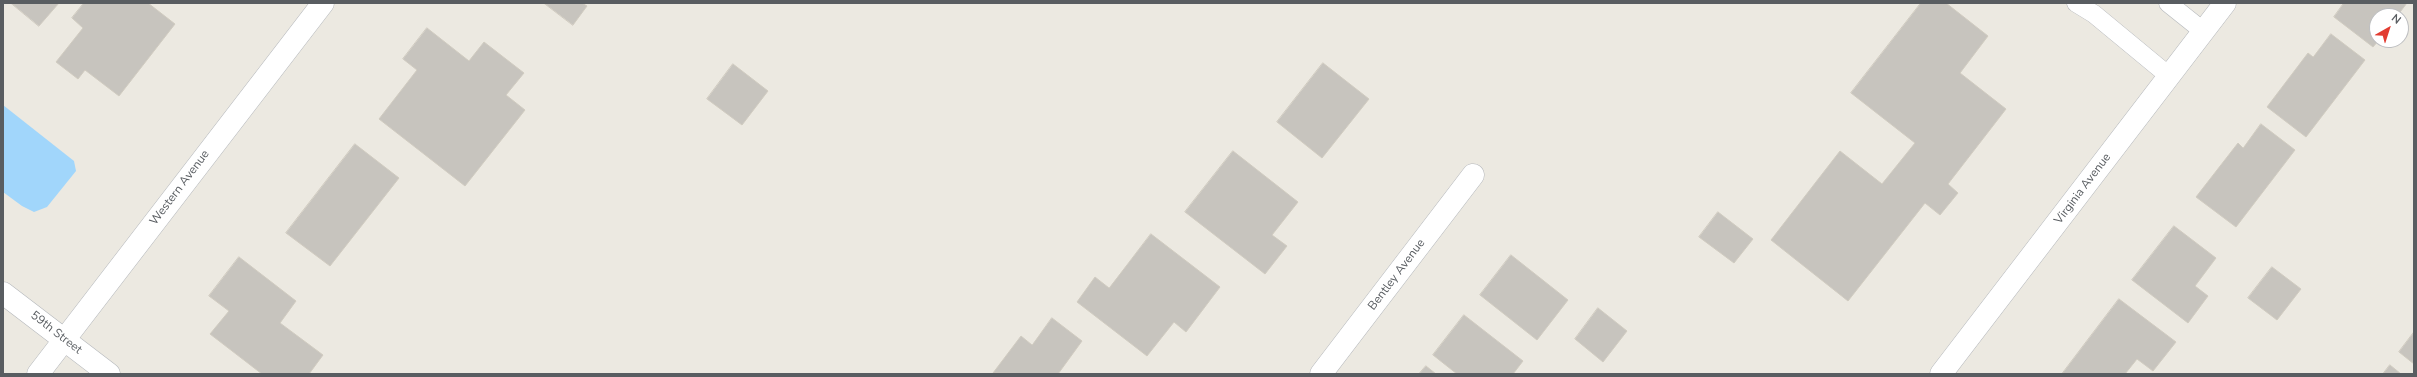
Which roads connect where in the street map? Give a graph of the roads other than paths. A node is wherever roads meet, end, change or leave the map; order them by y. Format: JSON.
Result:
{"nodes":[{"id":1,"x":2076,"y":3,"type":"edge"},
{"id":2,"x":2168,"y":3,"type":"edge"},
{"id":3,"x":2225,"y":3,"type":"edge"},
{"id":4,"x":312,"y":7,"type":"edge"},
{"id":5,"x":2203,"y":31,"type":"junction"},
{"id":6,"x":2169,"y":76,"type":"junction"},
{"id":7,"x":1473,"y":175,"type":"dead end"},
{"id":8,"x":3,"y":293,"type":"edge"},
{"id":9,"x":64,"y":340,"type":"junction"},
{"id":10,"x":38,"y":374,"type":"edge"},
{"id":11,"x":109,"y":374,"type":"edge"},
{"id":12,"x":1321,"y":374,"type":"edge"},
{"id":13,"x":1940,"y":374,"type":"edge"}],
"edges":[{"from":1,"to":6,"type":"lane"},
{"from":2,"to":5,"type":"lane"},
{"from":3,"to":5,"type":"street","name":"Virginia Avenue"},
{"from":4,"to":9,"type":"street","name":"Western Avenue"},
{"from":5,"to":6,"type":"street","name":"Virginia Avenue"},
{"from":6,"to":13,"type":"street","name":"Virginia Avenue"},
{"from":7,"to":12,"type":"street","name":"Bentley Avenue"},
{"from":8,"to":9,"type":"street","name":"59th Street"},
{"from":9,"to":10,"type":"street","name":"Western Avenue"},
{"from":9,"to":11,"type":"street","name":"59th Street"}]}
